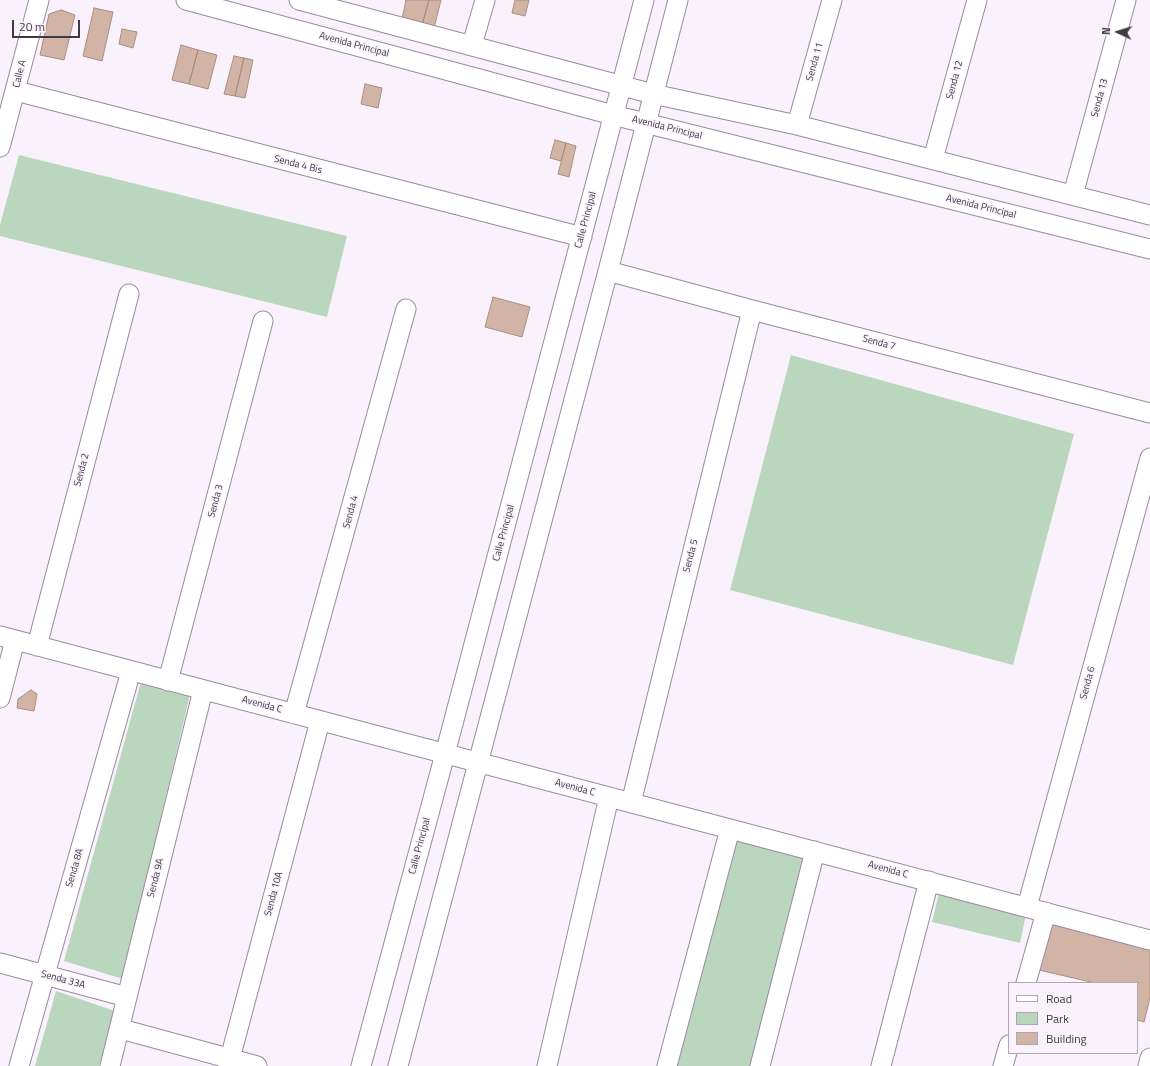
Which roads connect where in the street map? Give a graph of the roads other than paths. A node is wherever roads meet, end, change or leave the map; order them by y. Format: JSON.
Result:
{"nodes":[{"id":1,"x":39,"y":0,"type":"edge"},
{"id":2,"x":186,"y":0,"type":"edge"},
{"id":3,"x":299,"y":0,"type":"edge"},
{"id":4,"x":485,"y":0,"type":"edge"},
{"id":5,"x":644,"y":0,"type":"edge"},
{"id":6,"x":678,"y":0,"type":"edge"},
{"id":7,"x":832,"y":0,"type":"edge"},
{"id":8,"x":977,"y":0,"type":"edge"},
{"id":9,"x":1126,"y":0,"type":"edge"},
{"id":10,"x":335,"y":4,"type":"edge"},
{"id":11,"x":472,"y":45,"type":"junction"},
{"id":12,"x":622,"y":86,"type":"junction"},
{"id":13,"x":16,"y":91,"type":"junction"},
{"id":14,"x":654,"y":94,"type":"junction"},
{"id":15,"x":613,"y":115,"type":"junction"},
{"id":16,"x":646,"y":123,"type":"junction"},
{"id":17,"x":797,"y":125,"type":"junction"},
{"id":18,"x":0,"y":147,"type":"edge"},
{"id":19,"x":933,"y":159,"type":"junction"},
{"id":20,"x":1073,"y":195,"type":"junction"},
{"id":21,"x":1150,"y":215,"type":"edge"},
{"id":22,"x":582,"y":237,"type":"junction"},
{"id":23,"x":1150,"y":249,"type":"edge"},
{"id":24,"x":608,"y":271,"type":"junction"},
{"id":25,"x":128,"y":294,"type":"dead end"},
{"id":26,"x":406,"y":309,"type":"dead end"},
{"id":27,"x":752,"y":310,"type":"junction"},
{"id":28,"x":263,"y":321,"type":"dead end"},
{"id":29,"x":1150,"y":413,"type":"edge"},
{"id":30,"x":1150,"y":458,"type":"edge"},
{"id":31,"x":7,"y":638,"type":"edge"},
{"id":32,"x":37,"y":646,"type":"junction"},
{"id":33,"x":131,"y":671,"type":"junction"},
{"id":34,"x":168,"y":681,"type":"junction"},
{"id":35,"x":203,"y":690,"type":"junction"},
{"id":36,"x":0,"y":698,"type":"edge"},
{"id":37,"x":294,"y":714,"type":"junction"},
{"id":38,"x":320,"y":721,"type":"junction"},
{"id":39,"x":445,"y":754,"type":"junction"},
{"id":40,"x":478,"y":762,"type":"junction"},
{"id":41,"x":609,"y":797,"type":"junction"},
{"id":42,"x":631,"y":803,"type":"junction"},
{"id":43,"x":730,"y":829,"type":"junction"},
{"id":44,"x":815,"y":851,"type":"junction"},
{"id":45,"x":929,"y":881,"type":"junction"},
{"id":46,"x":1027,"y":907,"type":"junction"},
{"id":47,"x":1046,"y":912,"type":"junction"},
{"id":48,"x":1150,"y":940,"type":"edge"},
{"id":49,"x":0,"y":963,"type":"edge"},
{"id":50,"x":44,"y":974,"type":"junction"},
{"id":51,"x":1026,"y":982,"type":"edge"},
{"id":52,"x":127,"y":997,"type":"junction"},
{"id":53,"x":121,"y":1029,"type":"junction"},
{"id":54,"x":1008,"y":1048,"type":"edge"},
{"id":55,"x":1150,"y":1058,"type":"edge"},
{"id":56,"x":229,"y":1063,"type":"edge"},
{"id":57,"x":19,"y":1066,"type":"edge"},
{"id":58,"x":110,"y":1066,"type":"edge"},
{"id":59,"x":257,"y":1066,"type":"edge"},
{"id":60,"x":361,"y":1066,"type":"edge"},
{"id":61,"x":398,"y":1066,"type":"edge"},
{"id":62,"x":547,"y":1066,"type":"edge"},
{"id":63,"x":667,"y":1066,"type":"edge"},
{"id":64,"x":760,"y":1066,"type":"edge"},
{"id":65,"x":880,"y":1066,"type":"edge"},
{"id":66,"x":1003,"y":1066,"type":"edge"},
{"id":67,"x":1148,"y":1066,"type":"edge"}],
"edges":[{"from":1,"to":13,"type":"street","name":"Calle A"},
{"from":2,"to":15,"type":"street","name":"Avenida Principal"},
{"from":3,"to":10,"type":"street"},
{"from":4,"to":11,"type":"street"},
{"from":5,"to":12,"type":"street","name":"Calle Principal"},
{"from":6,"to":14,"type":"street"},
{"from":7,"to":17,"type":"street","name":"Senda 11"},
{"from":8,"to":19,"type":"street","name":"Senda 12"},
{"from":9,"to":20,"type":"street","name":"Senda 13"},
{"from":10,"to":11,"type":"street"},
{"from":11,"to":12,"type":"street"},
{"from":12,"to":14,"type":"street"},
{"from":12,"to":15,"type":"street","name":"Calle Principal"},
{"from":13,"to":18,"type":"street","name":"Calle A"},
{"from":13,"to":22,"type":"street","name":"Senda 4 Bis"},
{"from":14,"to":16,"type":"street"},
{"from":14,"to":17,"type":"street"},
{"from":15,"to":16,"type":"street","name":"Avenida Principal"},
{"from":15,"to":22,"type":"street","name":"Calle Principal"},
{"from":16,"to":23,"type":"street","name":"Avenida Principal"},
{"from":16,"to":24,"type":"street"},
{"from":17,"to":19,"type":"street"},
{"from":19,"to":20,"type":"street"},
{"from":20,"to":21,"type":"street"},
{"from":22,"to":39,"type":"street","name":"Calle Principal"},
{"from":24,"to":27,"type":"street","name":"Senda 7"},
{"from":24,"to":40,"type":"street"},
{"from":25,"to":32,"type":"street","name":"Senda 2"},
{"from":26,"to":37,"type":"street","name":"Senda 4"},
{"from":27,"to":29,"type":"street","name":"Senda 7"},
{"from":27,"to":42,"type":"street","name":"Senda 5"},
{"from":28,"to":34,"type":"street","name":"Senda 3"},
{"from":30,"to":46,"type":"street","name":"Senda 6"},
{"from":31,"to":32,"type":"street","name":"Avenida C"},
{"from":31,"to":36,"type":"street"},
{"from":32,"to":33,"type":"street","name":"Avenida C"},
{"from":33,"to":34,"type":"street","name":"Avenida C"},
{"from":33,"to":50,"type":"street","name":"Senda 8A"},
{"from":34,"to":35,"type":"street","name":"Avenida C"},
{"from":35,"to":37,"type":"street","name":"Avenida C"},
{"from":35,"to":52,"type":"street","name":"Senda 9A"},
{"from":37,"to":38,"type":"street","name":"Avenida C"},
{"from":38,"to":39,"type":"street","name":"Avenida C"},
{"from":38,"to":56,"type":"street","name":"Senda 10A"},
{"from":39,"to":40,"type":"street","name":"Avenida C"},
{"from":39,"to":60,"type":"street","name":"Calle Principal"},
{"from":40,"to":41,"type":"street","name":"Avenida C"},
{"from":40,"to":61,"type":"street"},
{"from":41,"to":42,"type":"street","name":"Avenida C"},
{"from":41,"to":62,"type":"street"},
{"from":42,"to":43,"type":"street","name":"Avenida C"},
{"from":43,"to":44,"type":"street","name":"Avenida C"},
{"from":43,"to":63,"type":"street"},
{"from":44,"to":45,"type":"street","name":"Avenida C"},
{"from":44,"to":64,"type":"street"},
{"from":45,"to":46,"type":"street","name":"Avenida C"},
{"from":45,"to":65,"type":"street"},
{"from":46,"to":47,"type":"street","name":"Avenida C"},
{"from":47,"to":48,"type":"street","name":"Avenida C"},
{"from":47,"to":51,"type":"street"},
{"from":49,"to":50,"type":"street","name":"Senda 33A"},
{"from":50,"to":52,"type":"street","name":"Senda 33A"},
{"from":50,"to":57,"type":"street","name":"Senda 8A"},
{"from":52,"to":53,"type":"street","name":"Senda 9A"},
{"from":53,"to":56,"type":"street"},
{"from":53,"to":58,"type":"street","name":"Senda 9A"},
{"from":54,"to":66,"type":"street"},
{"from":55,"to":67,"type":"street"},
{"from":56,"to":59,"type":"street"}]}
